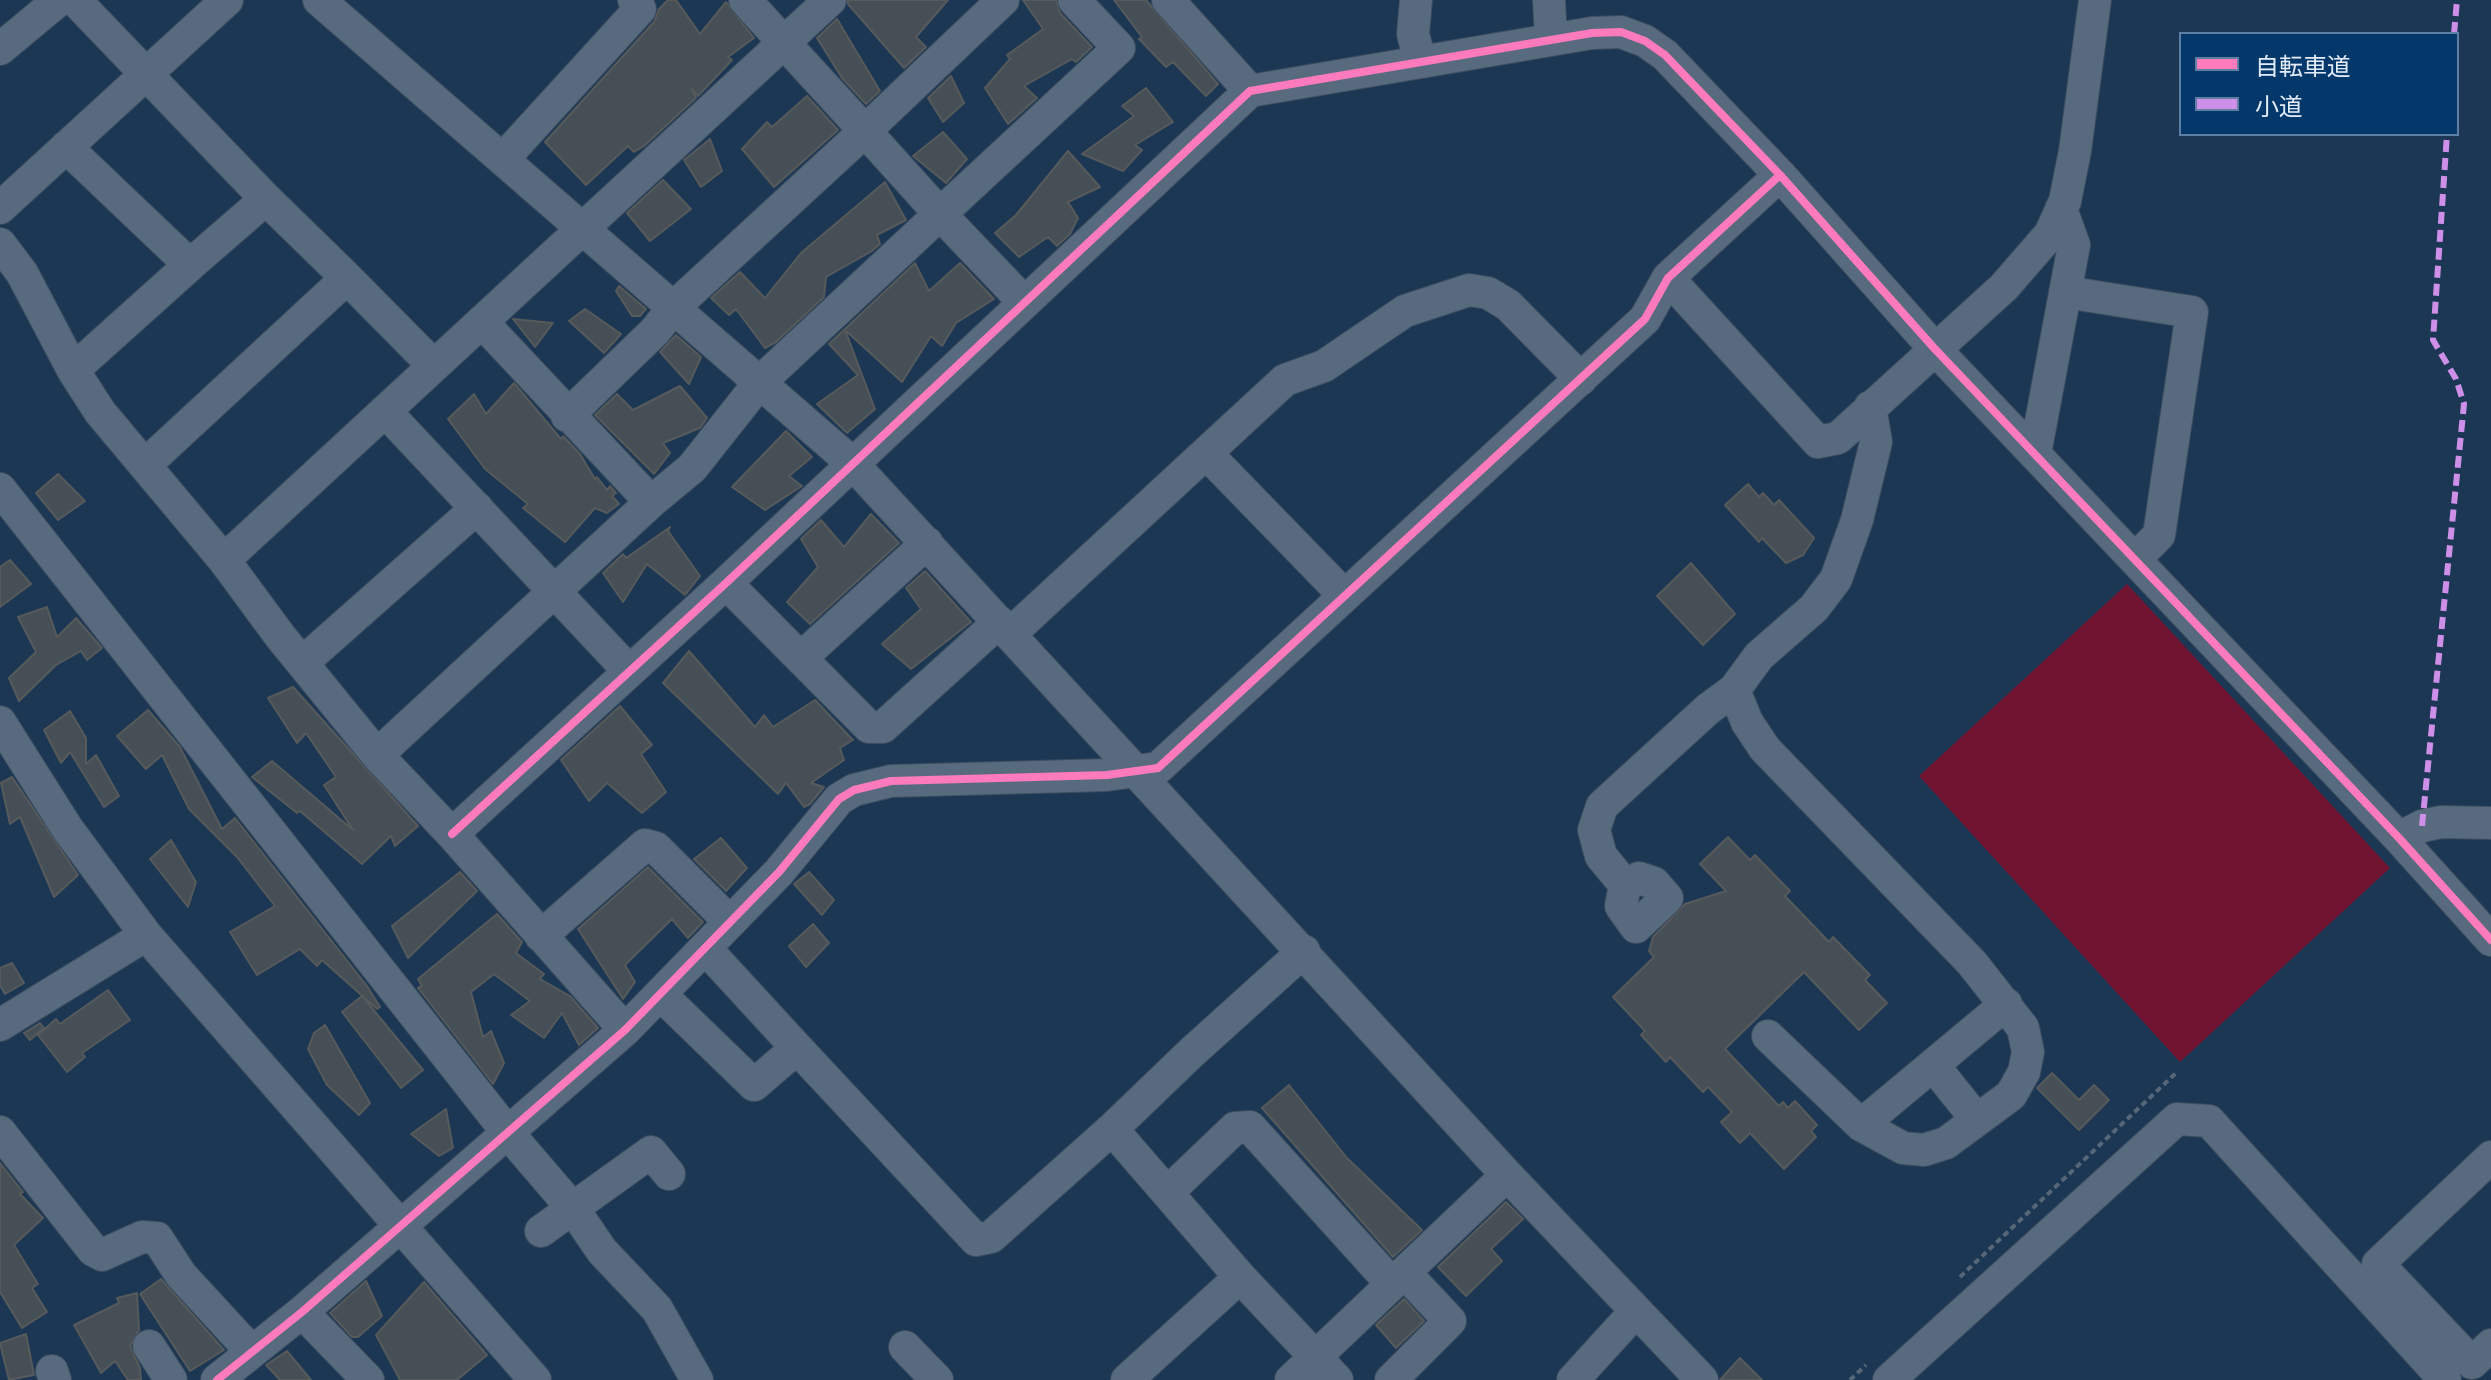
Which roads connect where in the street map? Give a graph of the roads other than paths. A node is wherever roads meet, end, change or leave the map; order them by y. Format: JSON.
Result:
{"nodes":[{"id":1,"x":59,"y":0,"type":"edge"},
{"id":2,"x":75,"y":0,"type":"edge"},
{"id":3,"x":227,"y":0,"type":"edge"},
{"id":4,"x":319,"y":0,"type":"edge"},
{"id":5,"x":745,"y":0,"type":"edge"},
{"id":6,"x":830,"y":0,"type":"edge"},
{"id":7,"x":1003,"y":0,"type":"edge"},
{"id":8,"x":1074,"y":0,"type":"edge"},
{"id":9,"x":1168,"y":0,"type":"edge"},
{"id":10,"x":1416,"y":0,"type":"edge"},
{"id":11,"x":1549,"y":0,"type":"edge"},
{"id":12,"x":2095,"y":0,"type":"edge"},
{"id":13,"x":642,"y":3,"type":"edge"},
{"id":14,"x":1551,"y":39,"type":"junction"},
{"id":15,"x":784,"y":43,"type":"junction"},
{"id":16,"x":0,"y":49,"type":"edge"},
{"id":17,"x":1420,"y":61,"type":"junction"},
{"id":18,"x":145,"y":75,"type":"junction"},
{"id":19,"x":1250,"y":91,"type":"junction"},
{"id":20,"x":865,"y":131,"type":"junction"},
{"id":21,"x":66,"y":147,"type":"junction"},
{"id":22,"x":503,"y":159,"type":"junction"},
{"id":23,"x":1780,"y":175,"type":"junction"},
{"id":24,"x":266,"y":199,"type":"junction"},
{"id":25,"x":0,"y":208,"type":"edge"},
{"id":26,"x":2061,"y":209,"type":"junction"},
{"id":27,"x":940,"y":214,"type":"junction"},
{"id":28,"x":584,"y":229,"type":"junction"},
{"id":29,"x":0,"y":244,"type":"edge"},
{"id":30,"x":190,"y":265,"type":"junction"},
{"id":31,"x":347,"y":278,"type":"junction"},
{"id":32,"x":1668,"y":278,"type":"junction"},
{"id":33,"x":2065,"y":292,"type":"junction"},
{"id":34,"x":1024,"y":302,"type":"junction"},
{"id":35,"x":674,"y":307,"type":"junction"},
{"id":36,"x":482,"y":322,"type":"junction"},
{"id":37,"x":1934,"y":348,"type":"junction"},
{"id":38,"x":433,"y":365,"type":"junction"},
{"id":39,"x":73,"y":370,"type":"junction"},
{"id":40,"x":1581,"y":379,"type":"junction"},
{"id":41,"x":760,"y":382,"type":"junction"},
{"id":42,"x":1870,"y":407,"type":"junction"},
{"id":43,"x":385,"y":411,"type":"junction"},
{"id":44,"x":567,"y":416,"type":"junction"},
{"id":45,"x":1206,"y":453,"type":"junction"},
{"id":46,"x":2035,"y":454,"type":"junction"},
{"id":47,"x":851,"y":462,"type":"junction"},
{"id":48,"x":145,"y":465,"type":"junction"},
{"id":49,"x":0,"y":489,"type":"edge"},
{"id":50,"x":651,"y":502,"type":"junction"},
{"id":51,"x":477,"y":508,"type":"junction"},
{"id":52,"x":927,"y":543,"type":"junction"},
{"id":53,"x":2135,"y":559,"type":"junction"},
{"id":54,"x":224,"y":560,"type":"junction"},
{"id":55,"x":726,"y":583,"type":"junction"},
{"id":56,"x":553,"y":592,"type":"junction"},
{"id":57,"x":1343,"y":594,"type":"junction"},
{"id":58,"x":1004,"y":628,"type":"junction"},
{"id":59,"x":801,"y":658,"type":"junction"},
{"id":60,"x":302,"y":663,"type":"junction"},
{"id":61,"x":629,"y":671,"type":"junction"},
{"id":62,"x":1734,"y":690,"type":"junction"},
{"id":63,"x":0,"y":722,"type":"edge"},
{"id":64,"x":377,"y":755,"type":"junction"},
{"id":65,"x":1138,"y":772,"type":"junction"},
{"id":66,"x":2491,"y":823,"type":"edge"},
{"id":67,"x":452,"y":834,"type":"junction"},
{"id":68,"x":2399,"y":838,"type":"junction"},
{"id":69,"x":1625,"y":885,"type":"dead end"},
{"id":70,"x":730,"y":922,"type":"junction"},
{"id":71,"x":146,"y":935,"type":"junction"},
{"id":72,"x":541,"y":936,"type":"junction"},
{"id":73,"x":2491,"y":940,"type":"edge"},
{"id":74,"x":705,"y":948,"type":"junction"},
{"id":75,"x":1304,"y":951,"type":"junction"},
{"id":76,"x":660,"y":994,"type":"junction"},
{"id":77,"x":2006,"y":1004,"type":"junction"},
{"id":78,"x":0,"y":1025,"type":"edge"},
{"id":79,"x":625,"y":1030,"type":"junction"},
{"id":80,"x":1768,"y":1036,"type":"dead end"},
{"id":81,"x":797,"y":1048,"type":"junction"},
{"id":82,"x":1933,"y":1065,"type":"junction"},
{"id":83,"x":1977,"y":1120,"type":"junction"},
{"id":84,"x":1861,"y":1125,"type":"junction"},
{"id":85,"x":1112,"y":1129,"type":"junction"},
{"id":86,"x":0,"y":1132,"type":"edge"},
{"id":87,"x":508,"y":1133,"type":"junction"},
{"id":88,"x":2491,"y":1157,"type":"edge"},
{"id":89,"x":669,"y":1174,"type":"dead end"},
{"id":90,"x":1507,"y":1175,"type":"junction"},
{"id":91,"x":1168,"y":1192,"type":"junction"},
{"id":92,"x":574,"y":1210,"type":"junction"},
{"id":93,"x":399,"y":1228,"type":"junction"},
{"id":94,"x":541,"y":1231,"type":"dead end"},
{"id":95,"x":1240,"y":1277,"type":"junction"},
{"id":96,"x":1399,"y":1278,"type":"junction"},
{"id":97,"x":1636,"y":1311,"type":"junction"},
{"id":98,"x":302,"y":1312,"type":"junction"},
{"id":99,"x":2491,"y":1345,"type":"edge"},
{"id":100,"x":149,"y":1346,"type":"dead end"},
{"id":101,"x":905,"y":1347,"type":"dead end"},
{"id":102,"x":252,"y":1352,"type":"junction"},
{"id":103,"x":1881,"y":1369,"type":"edge"},
{"id":104,"x":1314,"y":1373,"type":"edge"},
{"id":105,"x":171,"y":1380,"type":"edge"},
{"id":106,"x":217,"y":1380,"type":"edge"},
{"id":107,"x":368,"y":1380,"type":"edge"},
{"id":108,"x":535,"y":1380,"type":"edge"},
{"id":109,"x":697,"y":1380,"type":"edge"},
{"id":110,"x":937,"y":1380,"type":"edge"},
{"id":111,"x":1127,"y":1380,"type":"edge"},
{"id":112,"x":1391,"y":1380,"type":"edge"},
{"id":113,"x":1573,"y":1380,"type":"edge"},
{"id":114,"x":1702,"y":1380,"type":"edge"},
{"id":115,"x":2445,"y":1380,"type":"edge"}],
"edges":[{"from":1,"to":16,"type":"street"},
{"from":2,"to":18,"type":"street"},
{"from":3,"to":18,"type":"street"},
{"from":4,"to":22,"type":"street"},
{"from":5,"to":15,"type":"street"},
{"from":6,"to":15,"type":"street"},
{"from":7,"to":20,"type":"street"},
{"from":8,"to":27,"type":"street"},
{"from":9,"to":19,"type":"street"},
{"from":10,"to":17,"type":"street"},
{"from":11,"to":14,"type":"street"},
{"from":12,"to":26,"type":"street"},
{"from":13,"to":22,"type":"street"},
{"from":14,"to":17,"type":"street"},
{"from":14,"to":23,"type":"street"},
{"from":15,"to":20,"type":"street"},
{"from":15,"to":28,"type":"street"},
{"from":17,"to":19,"type":"street"},
{"from":18,"to":21,"type":"street"},
{"from":18,"to":24,"type":"street"},
{"from":19,"to":34,"type":"street"},
{"from":20,"to":27,"type":"street"},
{"from":20,"to":35,"type":"street"},
{"from":21,"to":25,"type":"street"},
{"from":21,"to":30,"type":"street"},
{"from":22,"to":28,"type":"street"},
{"from":23,"to":32,"type":"street"},
{"from":23,"to":37,"type":"street"},
{"from":24,"to":30,"type":"street"},
{"from":24,"to":31,"type":"street"},
{"from":26,"to":33,"type":"street"},
{"from":26,"to":37,"type":"street"},
{"from":27,"to":34,"type":"street"},
{"from":27,"to":41,"type":"street"},
{"from":28,"to":35,"type":"street"},
{"from":28,"to":36,"type":"street"},
{"from":29,"to":39,"type":"street"},
{"from":30,"to":39,"type":"street"},
{"from":31,"to":38,"type":"street"},
{"from":31,"to":48,"type":"street"},
{"from":32,"to":40,"type":"street"},
{"from":32,"to":42,"type":"street"},
{"from":33,"to":46,"type":"street"},
{"from":33,"to":53,"type":"street"},
{"from":34,"to":47,"type":"street"},
{"from":35,"to":41,"type":"street"},
{"from":35,"to":44,"type":"street"},
{"from":36,"to":38,"type":"street"},
{"from":36,"to":44,"type":"street"},
{"from":37,"to":42,"type":"street"},
{"from":37,"to":46,"type":"street"},
{"from":38,"to":43,"type":"street"},
{"from":39,"to":48,"type":"street"},
{"from":40,"to":45,"type":"street"},
{"from":40,"to":57,"type":"street"},
{"from":41,"to":47,"type":"street"},
{"from":41,"to":50,"type":"street"},
{"from":42,"to":62,"type":"street"},
{"from":43,"to":51,"type":"street"},
{"from":43,"to":54,"type":"street"},
{"from":44,"to":50,"type":"street"},
{"from":45,"to":57,"type":"street"},
{"from":45,"to":58,"type":"street"},
{"from":46,"to":53,"type":"street"},
{"from":47,"to":52,"type":"street"},
{"from":47,"to":55,"type":"street"},
{"from":48,"to":54,"type":"street"},
{"from":49,"to":87,"type":"street"},
{"from":50,"to":56,"type":"street"},
{"from":51,"to":56,"type":"street"},
{"from":51,"to":60,"type":"street"},
{"from":52,"to":58,"type":"street"},
{"from":52,"to":59,"type":"street"},
{"from":53,"to":68,"type":"street"},
{"from":54,"to":60,"type":"street"},
{"from":55,"to":59,"type":"street"},
{"from":55,"to":61,"type":"street"},
{"from":56,"to":61,"type":"street"},
{"from":56,"to":64,"type":"street"},
{"from":57,"to":65,"type":"street"},
{"from":58,"to":59,"type":"street"},
{"from":58,"to":65,"type":"street"},
{"from":60,"to":64,"type":"street"},
{"from":61,"to":67,"type":"street"},
{"from":62,"to":69,"type":"street"},
{"from":62,"to":77,"type":"street"},
{"from":63,"to":71,"type":"street"},
{"from":64,"to":67,"type":"street"},
{"from":65,"to":70,"type":"street"},
{"from":65,"to":75,"type":"street"},
{"from":66,"to":68,"type":"street"},
{"from":67,"to":72,"type":"street"},
{"from":68,"to":73,"type":"street"},
{"from":70,"to":72,"type":"street"},
{"from":70,"to":74,"type":"street"},
{"from":71,"to":78,"type":"street"},
{"from":71,"to":93,"type":"street"},
{"from":72,"to":79,"type":"street"},
{"from":74,"to":76,"type":"street"},
{"from":74,"to":81,"type":"street"},
{"from":75,"to":85,"type":"street"},
{"from":75,"to":90,"type":"street"},
{"from":76,"to":79,"type":"street"},
{"from":76,"to":81,"type":"street"},
{"from":77,"to":82,"type":"street"},
{"from":77,"to":83,"type":"street"},
{"from":79,"to":87,"type":"street"},
{"from":80,"to":84,"type":"street"},
{"from":81,"to":85,"type":"street"},
{"from":82,"to":83,"type":"street"},
{"from":82,"to":84,"type":"street"},
{"from":83,"to":84,"type":"street"},
{"from":85,"to":91,"type":"street"},
{"from":86,"to":102,"type":"street"},
{"from":87,"to":92,"type":"street"},
{"from":87,"to":93,"type":"street"},
{"from":88,"to":99,"type":"street"},
{"from":89,"to":92,"type":"street"},
{"from":90,"to":96,"type":"street"},
{"from":90,"to":97,"type":"street"},
{"from":91,"to":95,"type":"street"},
{"from":91,"to":96,"type":"street"},
{"from":92,"to":94,"type":"street"},
{"from":92,"to":109,"type":"street"},
{"from":93,"to":98,"type":"street"},
{"from":93,"to":108,"type":"street"},
{"from":95,"to":104,"type":"street"},
{"from":95,"to":111,"type":"street"},
{"from":96,"to":104,"type":"street"},
{"from":96,"to":112,"type":"street"},
{"from":97,"to":113,"type":"street"},
{"from":97,"to":114,"type":"street"},
{"from":98,"to":102,"type":"street"},
{"from":98,"to":107,"type":"street"},
{"from":100,"to":105,"type":"street"},
{"from":101,"to":110,"type":"street"},
{"from":102,"to":106,"type":"street"},
{"from":103,"to":115,"type":"street"}]}
